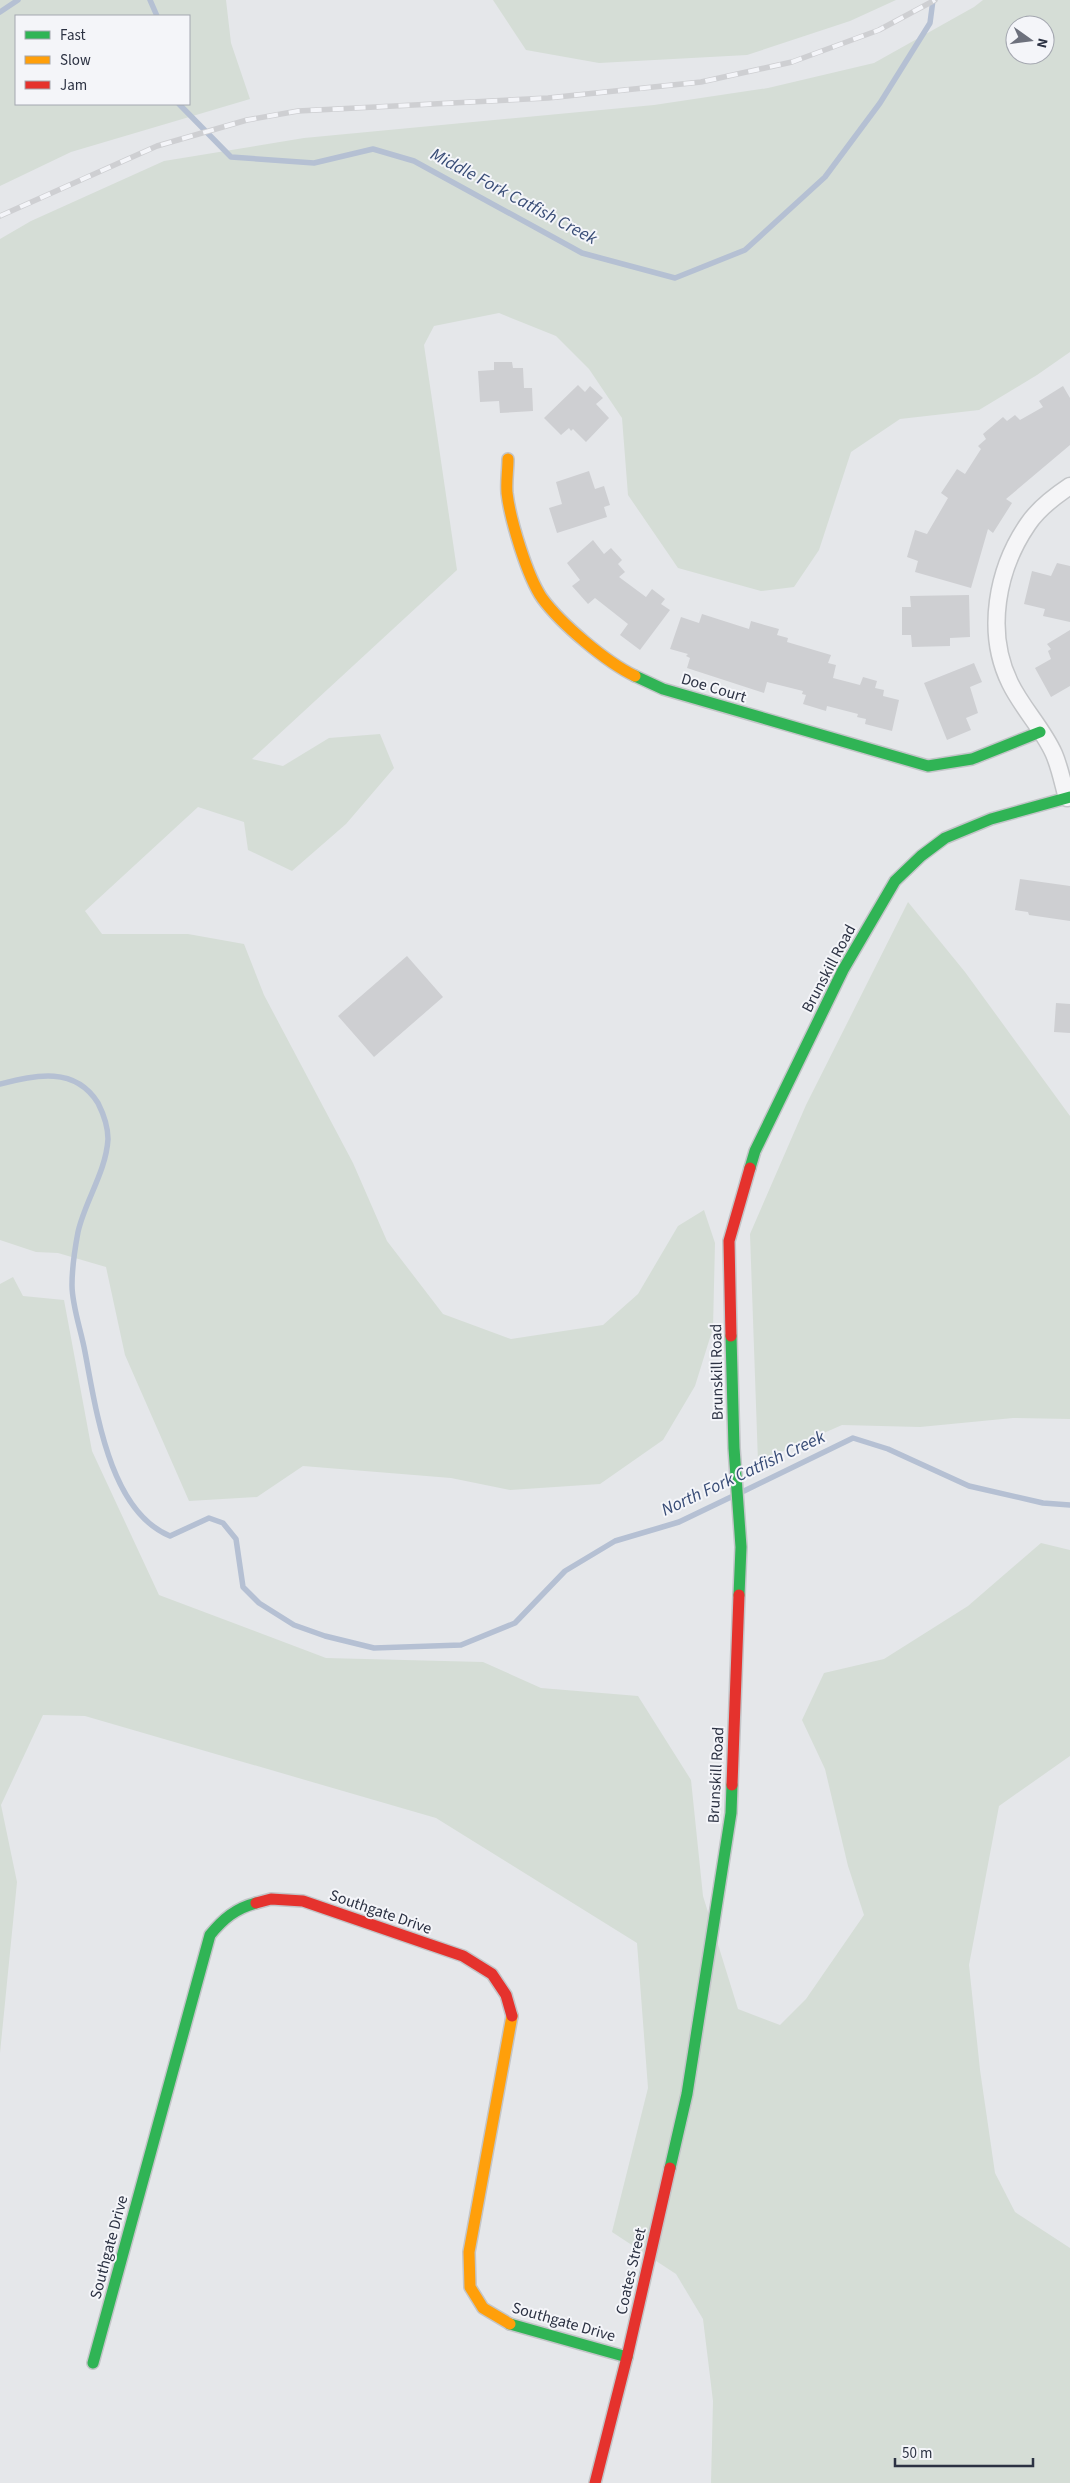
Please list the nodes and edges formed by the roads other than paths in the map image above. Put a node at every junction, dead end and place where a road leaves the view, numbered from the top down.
1 (508, 459) dead end
2 (1070, 486) edge
3 (1040, 732) junction
4 (1068, 797) edge
5 (687, 2094) joint
6 (627, 2357) junction
7 (93, 2363) dead end
8 (595, 2483) edge

1 - 3 street, Doe Court
2 - 3 street
3 - 4 street
4 - 5 street, Brunskill Road
5 - 6 street, Coates Street
6 - 7 street, Southgate Drive
6 - 8 street, Coates Street

